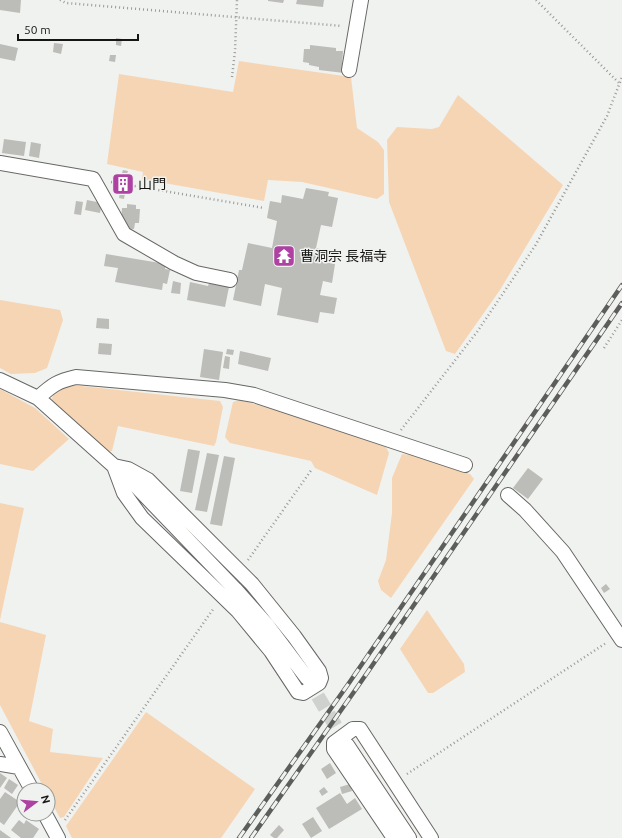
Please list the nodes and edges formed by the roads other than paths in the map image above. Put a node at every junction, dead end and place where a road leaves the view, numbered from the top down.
1 (361, 0) edge
2 (349, 70) dead end
3 (0, 163) edge
4 (230, 280) dead end
5 (0, 380) edge
6 (38, 398) junction
7 (465, 465) dead end
8 (114, 466) junction
9 (508, 495) dead end
10 (621, 636) edge
11 (307, 678) tunnel mouth
12 (0, 732) edge
13 (347, 745) tunnel mouth
14 (0, 764) edge
15 (19, 767) junction
16 (27, 782) edge
17 (49, 822) edge
18 (57, 836) edge
19 (394, 838) edge
20 (409, 838) edge
21 (431, 838) edge

1 - 2 street
3 - 4 street
5 - 6 street
6 - 7 street
6 - 8 street
8 - 8 street
8 - 11 street
9 - 10 street
12 - 15 street
13 - 20 street
14 - 15 street
15 - 16 street
17 - 18 street
19 - 21 street

